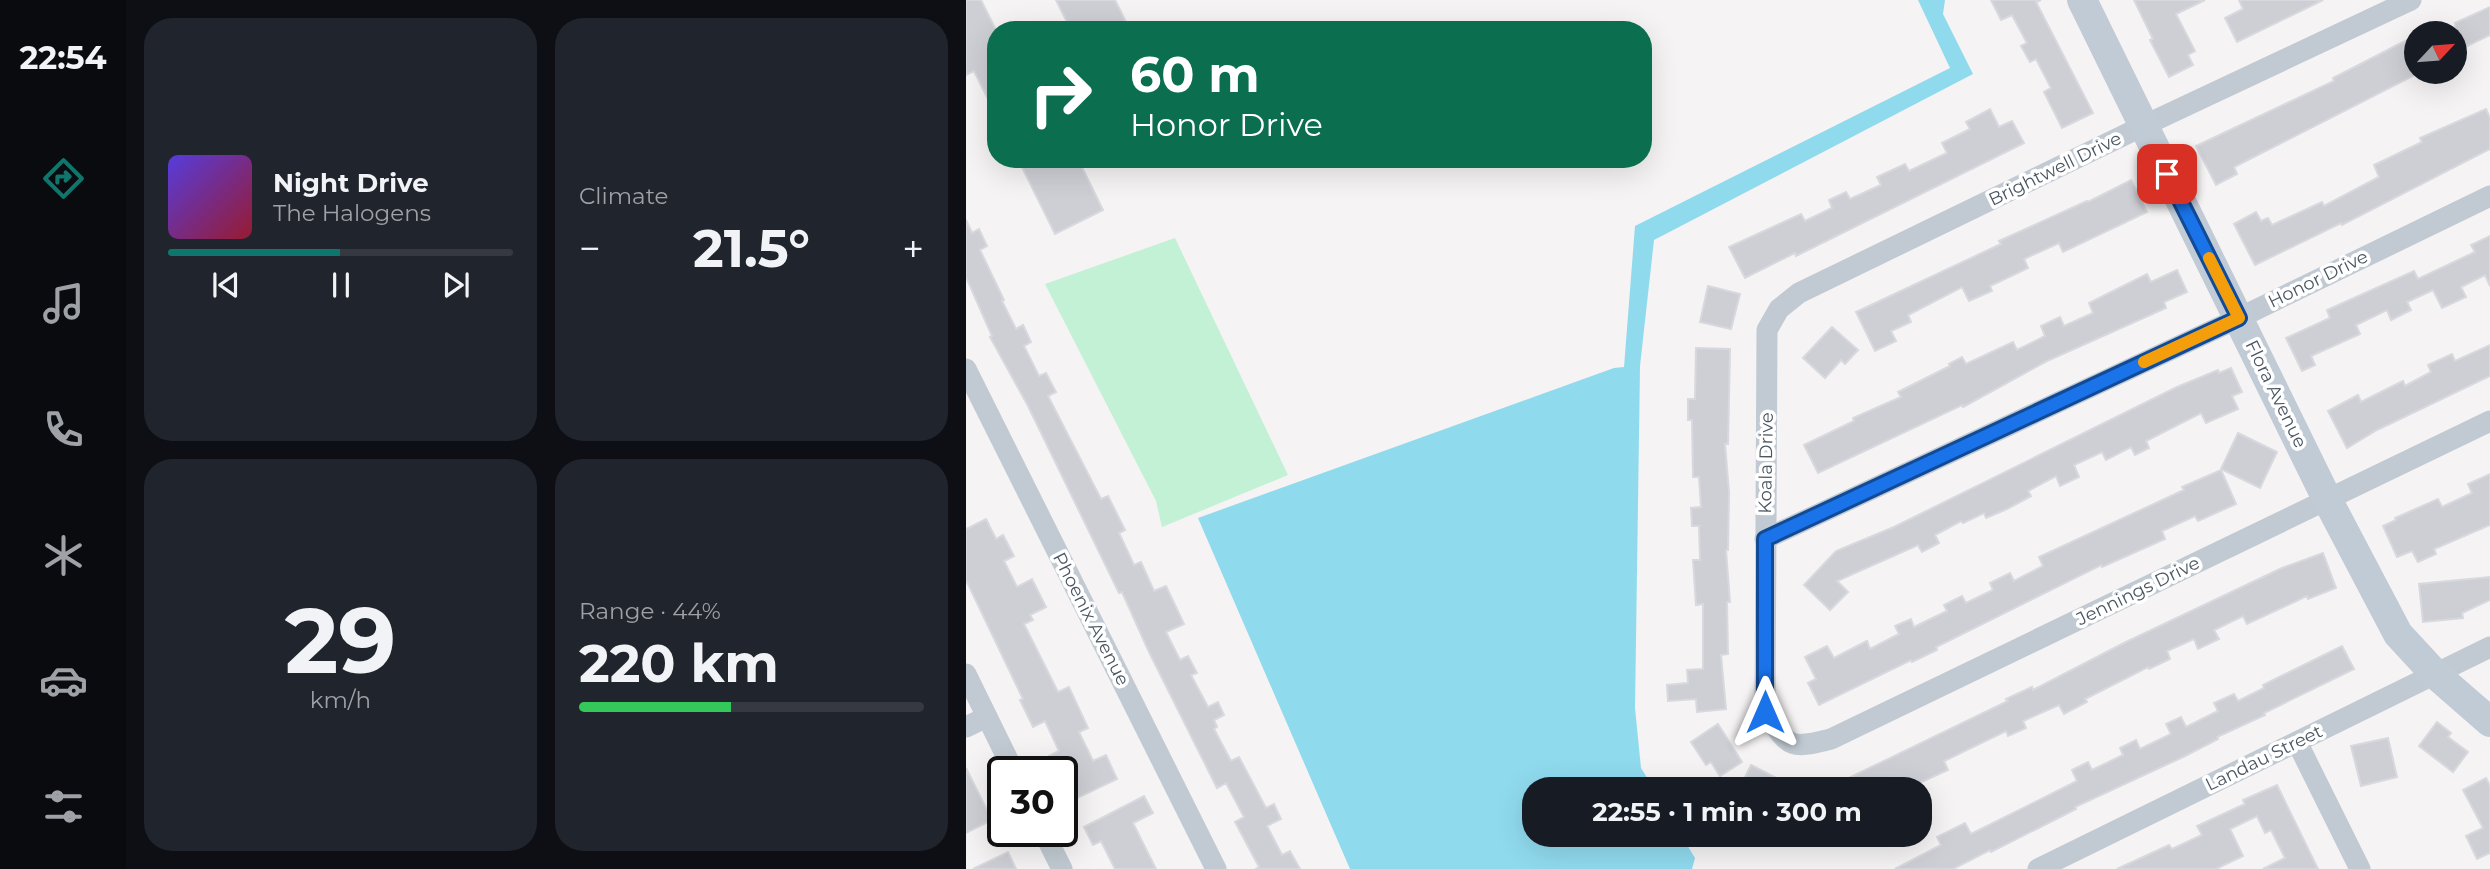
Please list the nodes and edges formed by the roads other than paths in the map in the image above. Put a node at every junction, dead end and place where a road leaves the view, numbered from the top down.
1 (2082, 0) edge
2 (2411, 0) edge
3 (2143, 126) junction
4 (2490, 196) edge
5 (1779, 309) joint
6 (2239, 318) junction
7 (966, 369) edge
8 (2490, 421) edge
9 (2327, 499) junction
10 (1765, 539) junction
11 (2490, 647) edge
12 (966, 674) edge
13 (2435, 674) junction
14 (987, 717) junction
15 (2490, 722) edge
16 (966, 727) edge
17 (1784, 739) joint
18 (2297, 741) junction
19 (1006, 756) edge
20 (1051, 847) edge
21 (1062, 869) edge
22 (1216, 869) edge
23 (2038, 869) edge
24 (2360, 869) edge

1 - 3 street, Flora Avenue
2 - 3 street, Brightwell Drive
3 - 5 street, Brightwell Drive
3 - 6 street, Flora Avenue
4 - 6 street, Honor Drive
5 - 10 street, Koala Drive
6 - 9 street, Flora Avenue
6 - 10 street, Honor Drive
7 - 22 street, Phoenix Avenue
8 - 9 street, Jennings Drive
9 - 13 street, Flora Avenue
9 - 17 street, Jennings Drive
10 - 17 street, Koala Drive
11 - 13 street, Landau Street
12 - 14 street
13 - 15 street, Flora Avenue
13 - 18 street, Landau Street
14 - 16 street
14 - 19 street
18 - 23 street, Landau Street
18 - 24 street
20 - 21 street

